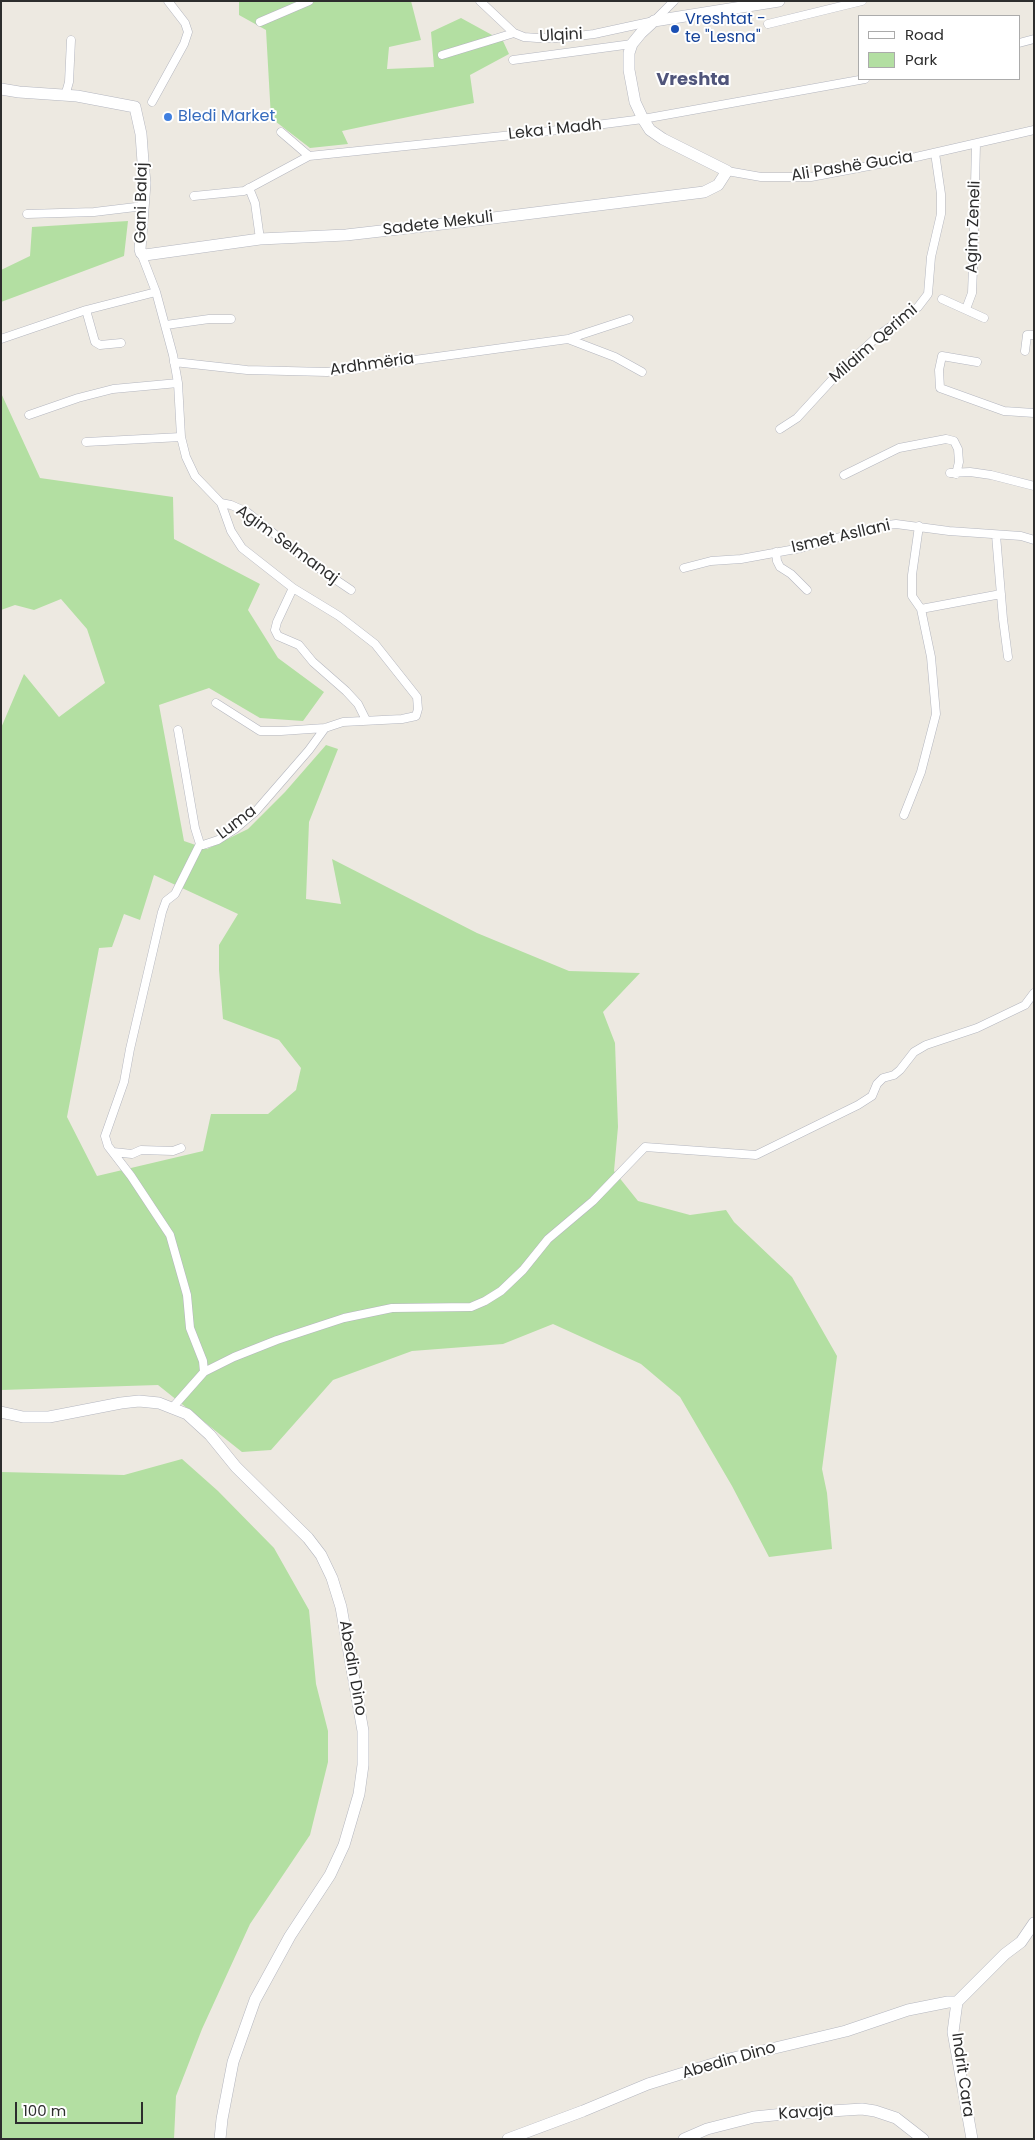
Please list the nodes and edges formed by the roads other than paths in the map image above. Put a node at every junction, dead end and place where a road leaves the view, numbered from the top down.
1 (168, 1) edge
2 (309, 1) edge
3 (480, 1) edge
4 (674, 1) edge
5 (779, 1) edge
6 (862, 1) edge
7 (654, 21) junction
8 (260, 22) dead end
9 (768, 24) dead end
10 (514, 33) junction
11 (1034, 39) edge
12 (71, 40) dead end
13 (1020, 42) edge
14 (632, 44) junction
15 (442, 55) dead end
16 (513, 60) dead end
17 (859, 80) edge
18 (1, 89) edge
19 (65, 96) junction
20 (152, 102) dead end
21 (643, 119) junction
22 (1034, 130) edge
23 (281, 132) dead end
24 (976, 144) junction
25 (935, 153) junction
26 (309, 156) junction
27 (727, 171) junction
28 (250, 188) junction
29 (194, 196) dead end
30 (144, 206) junction
31 (27, 214) dead end
32 (260, 239) junction
33 (141, 253) junction
34 (156, 292) junction
35 (942, 299) dead end
36 (966, 309) junction
37 (86, 310) junction
38 (984, 318) dead end
39 (231, 319) dead end
40 (629, 319) dead end
41 (166, 325) junction
42 (1034, 335) edge
43 (1, 339) edge
44 (568, 339) junction
45 (121, 343) dead end
46 (1025, 351) dead end
47 (174, 362) junction
48 (977, 362) dead end
49 (642, 372) dead end
50 (178, 383) junction
51 (1034, 413) edge
52 (29, 415) dead end
53 (780, 429) dead end
54 (181, 437) junction
55 (86, 442) dead end
56 (844, 476) dead end
57 (1034, 486) edge
58 (222, 503) junction
59 (919, 526) junction
60 (996, 535) junction
61 (1034, 540) edge
62 (776, 552) junction
63 (684, 568) dead end
64 (293, 588) junction
65 (351, 590) dead end
66 (807, 590) dead end
67 (1001, 594) junction
68 (921, 610) junction
69 (1008, 657) dead end
70 (216, 703) dead end
71 (366, 720) junction
72 (325, 728) junction
73 (178, 730) dead end
74 (904, 816) dead end
75 (200, 844) junction
76 (1034, 993) edge
77 (181, 1148) dead end
78 (113, 1152) junction
79 (204, 1372) junction
80 (173, 1407) junction
81 (1, 1412) edge
82 (1034, 1923) edge
83 (957, 2002) junction
84 (220, 2139) edge
85 (508, 2139) edge
86 (684, 2139) edge
87 (923, 2139) edge
88 (972, 2139) edge

1 - 20 street
2 - 8 street
3 - 10 street
4 - 7 street
5 - 7 street
6 - 9 street
7 - 10 street, Ulqini
7 - 14 street
10 - 15 street
11 - 13 street
12 - 19 street
14 - 16 street, Ulqini
14 - 21 street, Ali Pashë Gucia
17 - 21 street, Leka i Madh
18 - 19 street
19 - 30 street, Gani Balaj
21 - 26 street, Leka i Madh
21 - 27 street, Ali Pashë Gucia
22 - 24 street, Ali Pashë Gucia
23 - 26 street
24 - 25 street, Ali Pashë Gucia
24 - 36 street, Agim Zeneli
25 - 27 street, Ali Pashë Gucia
25 - 53 street, Milaim Qerimi
26 - 28 street, Leka i Madh
27 - 32 street, Sadete Mekuli
28 - 29 street, Leka i Madh
28 - 32 street
30 - 31 street
30 - 33 street, Gani Balaj
32 - 33 street, Sadete Mekuli
33 - 34 street, Gani Balaj
34 - 37 street
34 - 41 street, Gani Balaj
35 - 36 street
36 - 38 street
37 - 43 street
37 - 45 street
39 - 41 street
40 - 44 street, Ardhmëria
41 - 47 street, Gani Balaj
42 - 46 street
44 - 47 street, Ardhmëria
44 - 49 street, Ardhmëria
47 - 50 street, Gani Balaj
48 - 51 street
50 - 52 street
50 - 54 street, Gani Balaj
54 - 55 street
54 - 58 street, Gani Balaj
56 - 57 street
58 - 64 street
58 - 65 street, Agim Selmanaj
59 - 60 street, Ismet Asllani
59 - 62 street, Ismet Asllani
59 - 68 street
60 - 61 street, Ismet Asllani
60 - 67 street
62 - 63 street, Ismet Asllani
62 - 66 street, Ismet Asllani
64 - 71 street
64 - 71 street
67 - 68 street
67 - 69 street
68 - 74 street
70 - 72 street
71 - 72 street
72 - 75 street, Luma
73 - 75 street, Luma
75 - 78 street
76 - 79 street
77 - 78 street
78 - 79 street
79 - 80 street
80 - 81 street, Abedin Dino
80 - 84 street, Abedin Dino
82 - 83 street
83 - 85 street, Abedin Dino
83 - 88 street, Indrit Cara
86 - 87 street, Kavaja

